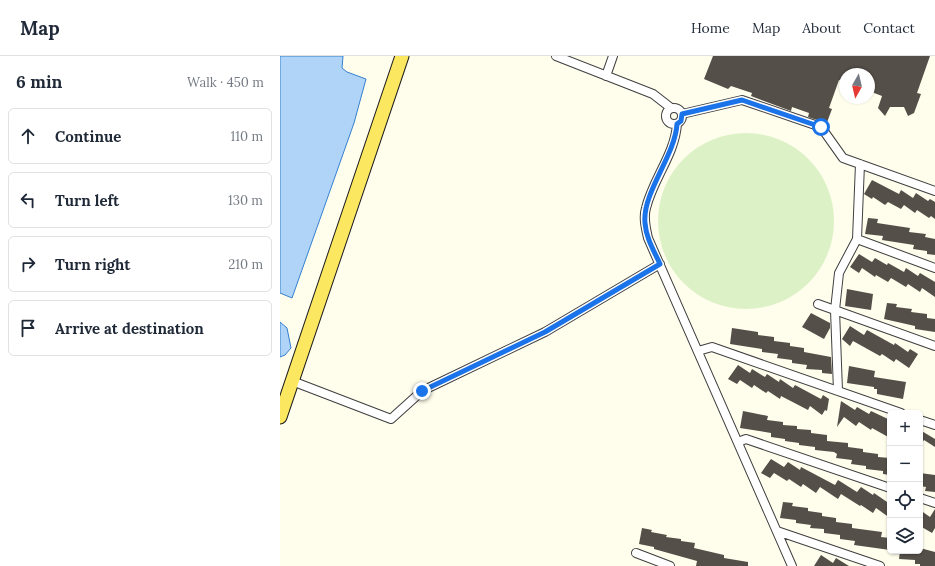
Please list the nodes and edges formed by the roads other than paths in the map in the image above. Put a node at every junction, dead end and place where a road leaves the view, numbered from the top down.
1 (402, 56) edge
2 (556, 56) edge
3 (613, 56) edge
4 (606, 76) junction
5 (671, 108) junction
6 (682, 114) junction
7 (677, 124) junction
8 (860, 164) junction
9 (935, 191) edge
10 (857, 239) junction
11 (660, 264) junction
12 (935, 268) edge
13 (818, 304) dead end
14 (835, 310) junction
15 (935, 346) edge
16 (698, 351) junction
17 (292, 381) junction
18 (838, 391) junction
19 (892, 410) edge
20 (280, 417) edge
21 (923, 421) edge
22 (935, 425) edge
23 (738, 442) junction
24 (887, 487) edge
25 (923, 499) edge
26 (935, 503) edge
27 (777, 531) junction
28 (636, 553) dead end
29 (670, 566) edge
30 (792, 566) edge
31 (880, 566) edge

1 - 17 main road
2 - 4 street
3 - 4 street
4 - 5 street
5 - 6 street
5 - 7 street
6 - 7 street
6 - 8 street
7 - 11 street
8 - 9 street
8 - 10 street
10 - 12 street
10 - 14 street
11 - 16 street
11 - 17 street
13 - 14 street
14 - 15 street
14 - 18 street
16 - 18 street
16 - 23 street
17 - 20 main road
18 - 19 street
21 - 22 street
23 - 24 street
23 - 27 street
25 - 26 street
27 - 30 street
27 - 31 street
28 - 29 street

